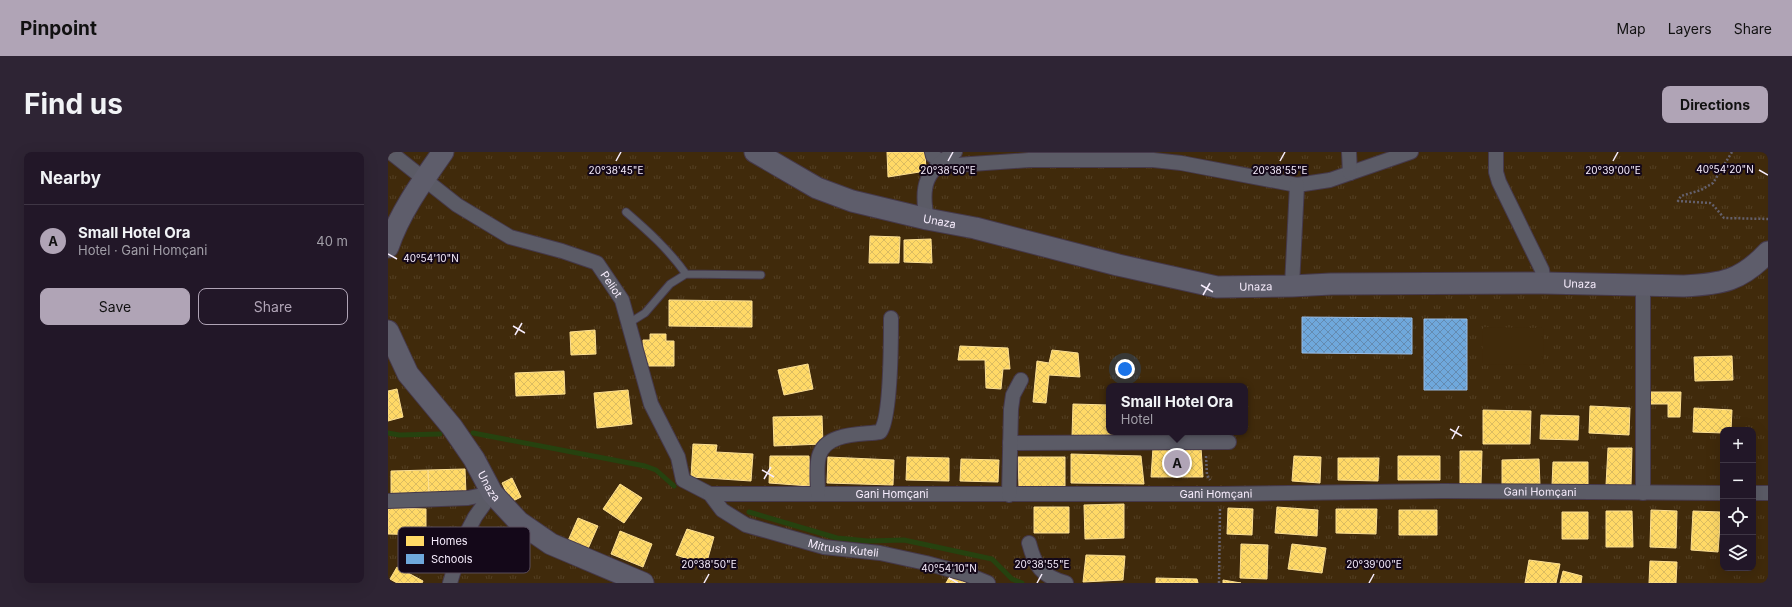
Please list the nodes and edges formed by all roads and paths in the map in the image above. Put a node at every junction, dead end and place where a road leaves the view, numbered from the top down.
1 (390, 152) edge
2 (444, 152) edge
3 (755, 152) edge
4 (955, 152) edge
5 (1349, 152) edge
6 (1411, 152) edge
7 (1496, 152) edge
8 (1732, 152) edge
9 (1153, 156) edge
10 (937, 157) edge
11 (1350, 173) junction
12 (425, 179) junction
13 (1297, 185) junction
14 (626, 212) dead end
15 (927, 219) junction
16 (1768, 219) edge
17 (388, 246) edge
18 (1768, 252) edge
19 (686, 274) junction
20 (761, 275) dead end
21 (1544, 283) junction
22 (1643, 285) junction
23 (1292, 286) junction
24 (891, 318) dead end
25 (629, 323) junction
26 (388, 331) edge
27 (1020, 380) dead end
28 (1229, 442) dead end
29 (1010, 443) junction
30 (1643, 492) junction
31 (492, 493) junction
32 (1720, 493) edge
33 (1756, 493) edge
34 (710, 494) junction
35 (818, 494) junction
36 (1768, 494) edge
37 (1009, 495) junction
38 (388, 501) edge
39 (470, 527) edge
40 (526, 527) edge
41 (530, 530) edge
42 (1029, 543) dead end
43 (453, 573) edge
44 (1039, 577) edge
45 (450, 583) edge
46 (643, 583) edge
47 (988, 583) edge
48 (1066, 583) edge

1 - 12 street, Peliot
2 - 12 main road
3 - 15 main road, Unaza
4 - 10 street
5 - 11 street
6 - 11 street
7 - 21 street
8 - 16 path
9 - 10 street
9 - 13 street
10 - 15 street
11 - 13 street
12 - 17 main road
12 - 25 street, Peliot
13 - 23 street
14 - 19 lane
15 - 23 main road, Unaza
18 - 22 main road, Unaza
19 - 20 lane
19 - 25 lane
21 - 22 main road, Unaza
21 - 23 main road, Unaza
22 - 30 street
24 - 35 street
25 - 34 street, Peliot
26 - 31 main road, Unaza
27 - 29 street
28 - 29 street
29 - 37 street
30 - 32 street, Gani Homçani
30 - 37 street, Gani Homçani
31 - 38 street
31 - 39 street
31 - 40 main road, Unaza
33 - 36 street
34 - 35 street, Gani Homçani
34 - 47 street, Mitrush Kuteli
35 - 37 street, Gani Homçani
41 - 46 main road, Unaza
42 - 44 street
43 - 45 street
44 - 48 street

